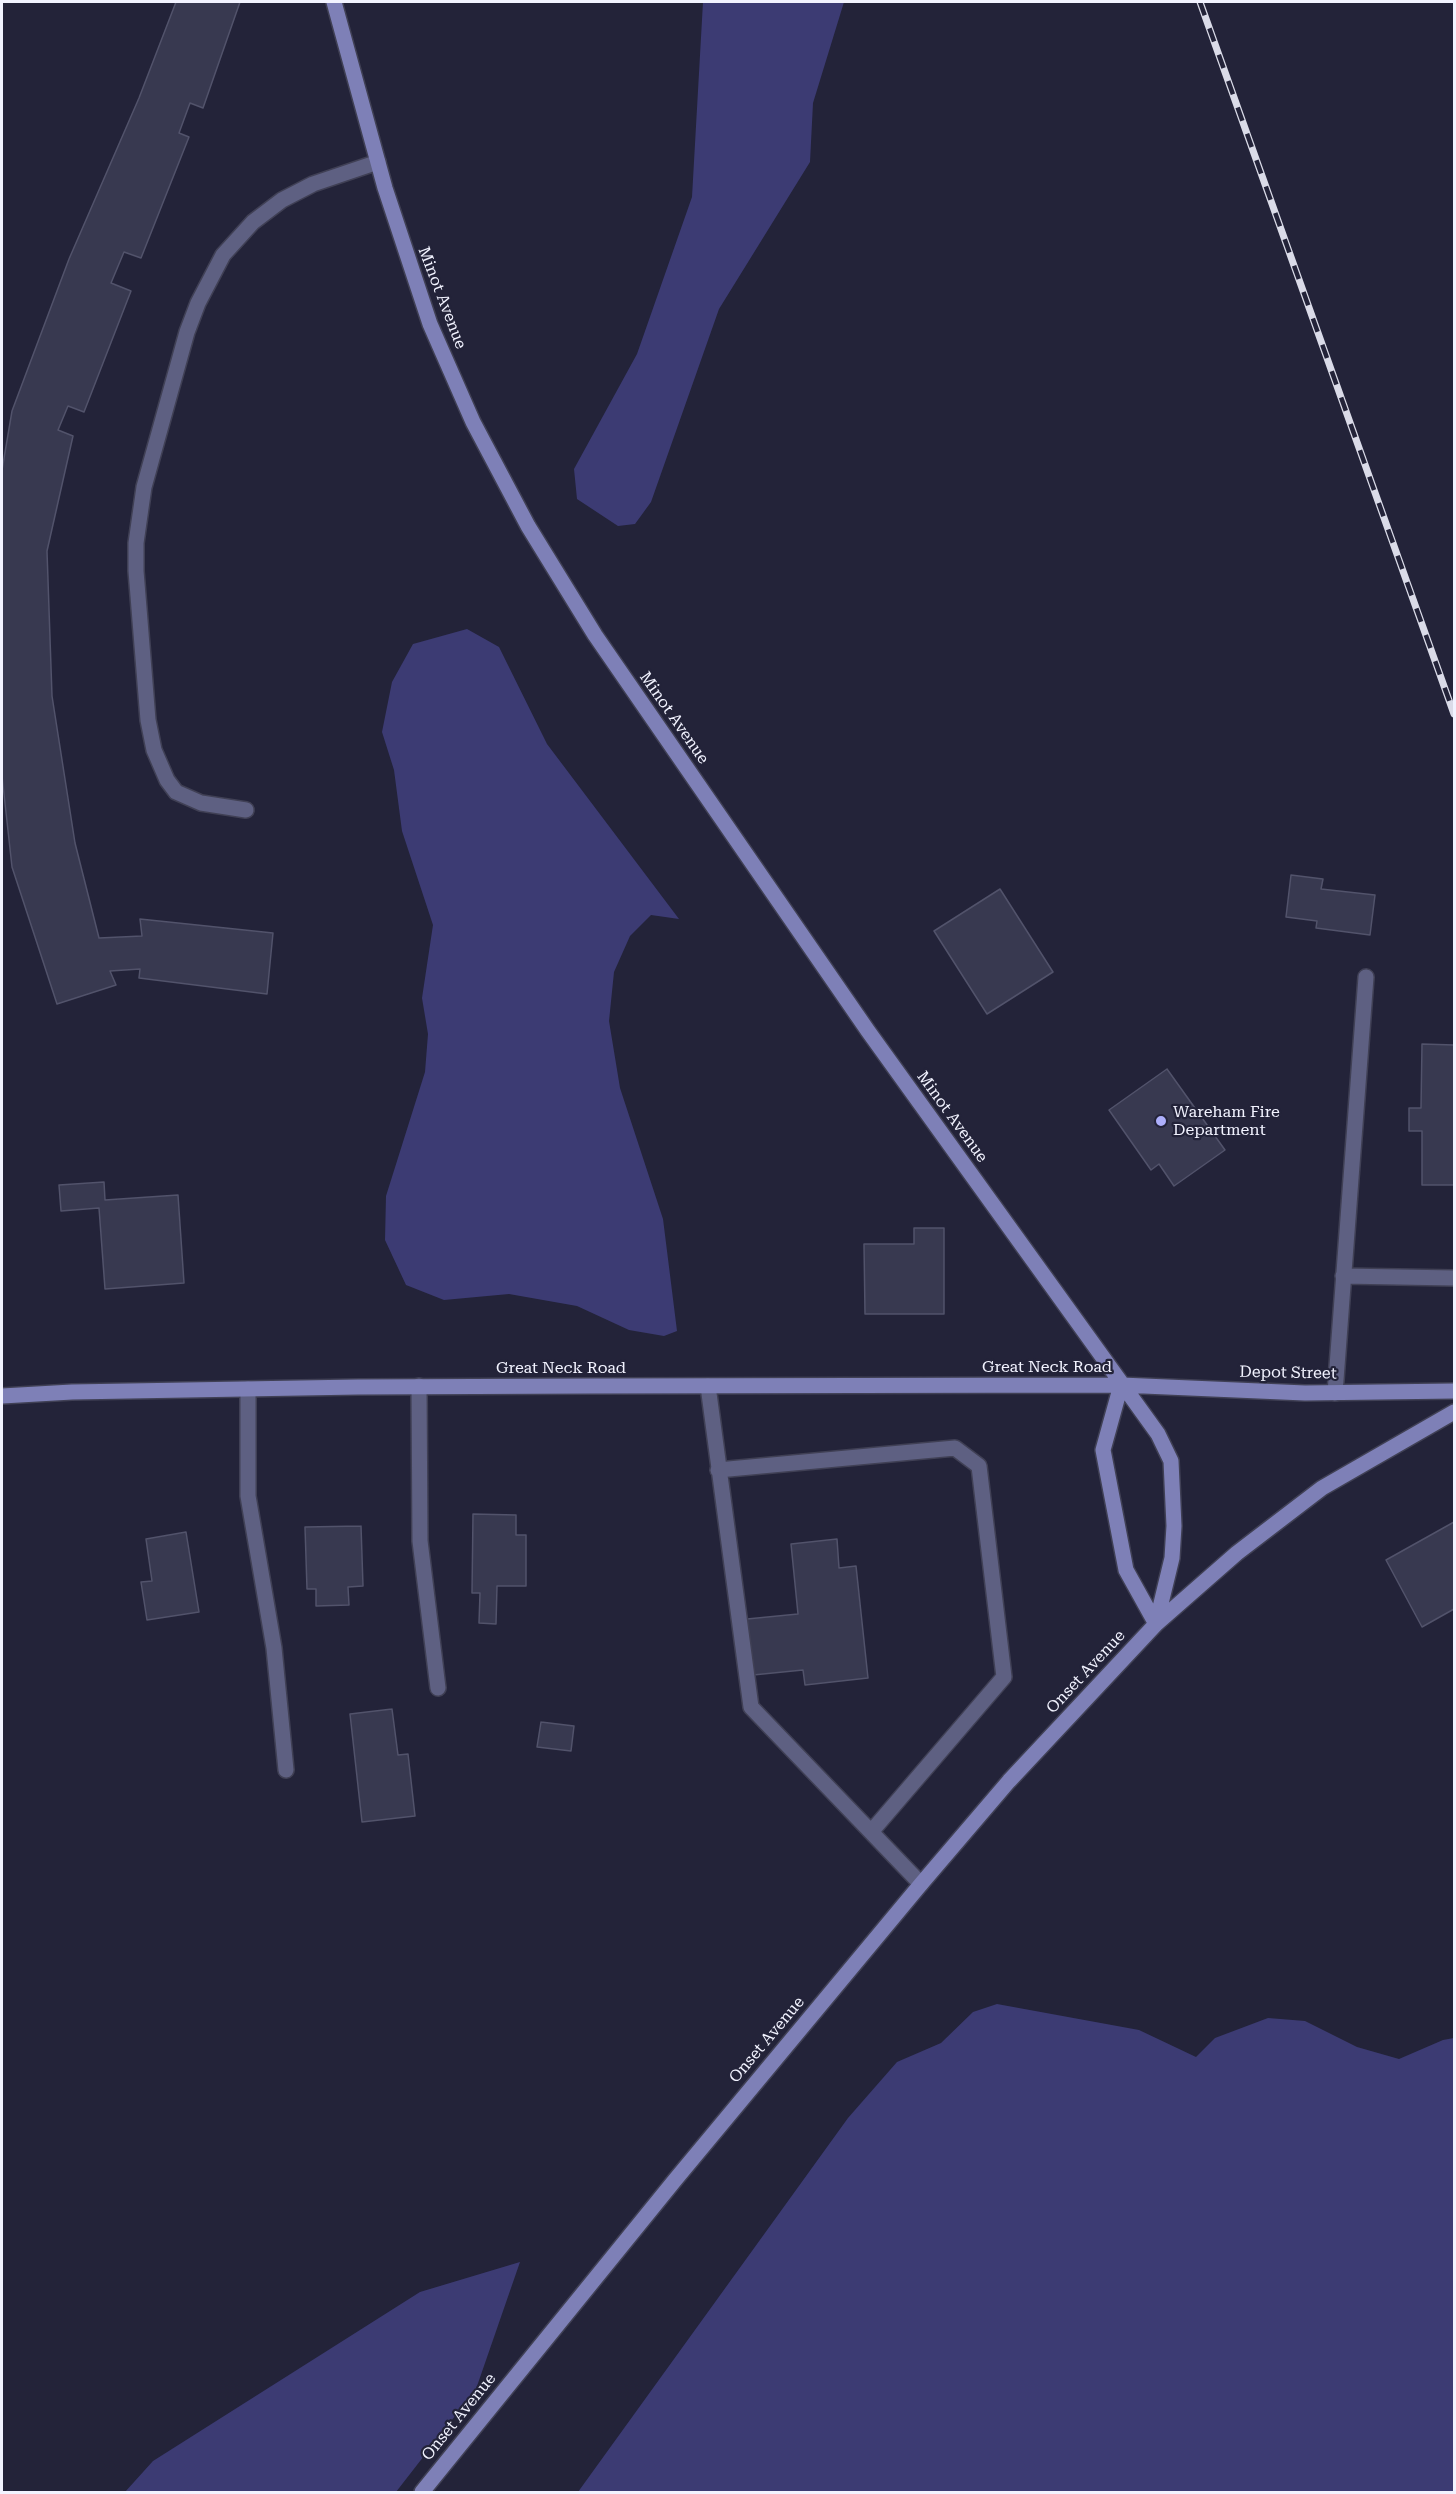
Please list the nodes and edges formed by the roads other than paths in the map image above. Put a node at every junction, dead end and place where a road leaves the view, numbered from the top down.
1 (334, 2) edge
2 (378, 162) junction
3 (246, 810) dead end
4 (1366, 977) dead end
5 (1343, 1276) junction
6 (1455, 1278) edge
7 (1122, 1385) junction
8 (419, 1386) junction
9 (708, 1386) junction
10 (248, 1389) junction
11 (1455, 1391) edge
12 (1335, 1393) junction
13 (2, 1396) edge
14 (1455, 1412) edge
15 (718, 1470) junction
16 (1156, 1624) junction
17 (438, 1688) dead end
18 (286, 1770) dead end
19 (871, 1832) junction
20 (921, 1884) junction
21 (422, 2493) edge

1 - 2 main road, Minot Avenue
2 - 3 street
2 - 7 main road, Minot Avenue
4 - 5 street
5 - 6 street
5 - 12 street
7 - 9 main road, Great Neck Road
7 - 12 main road, Depot Street
7 - 16 main road
7 - 16 main road, Onset Avenue
8 - 9 main road, Great Neck Road
8 - 10 main road, Great Neck Road
8 - 17 street
9 - 15 street
10 - 13 main road, Great Neck Road
10 - 18 street
11 - 12 main road, Depot Street
14 - 16 main road, Onset Avenue
15 - 19 street
15 - 19 street
16 - 20 main road, Onset Avenue
19 - 20 street
20 - 21 main road, Onset Avenue

